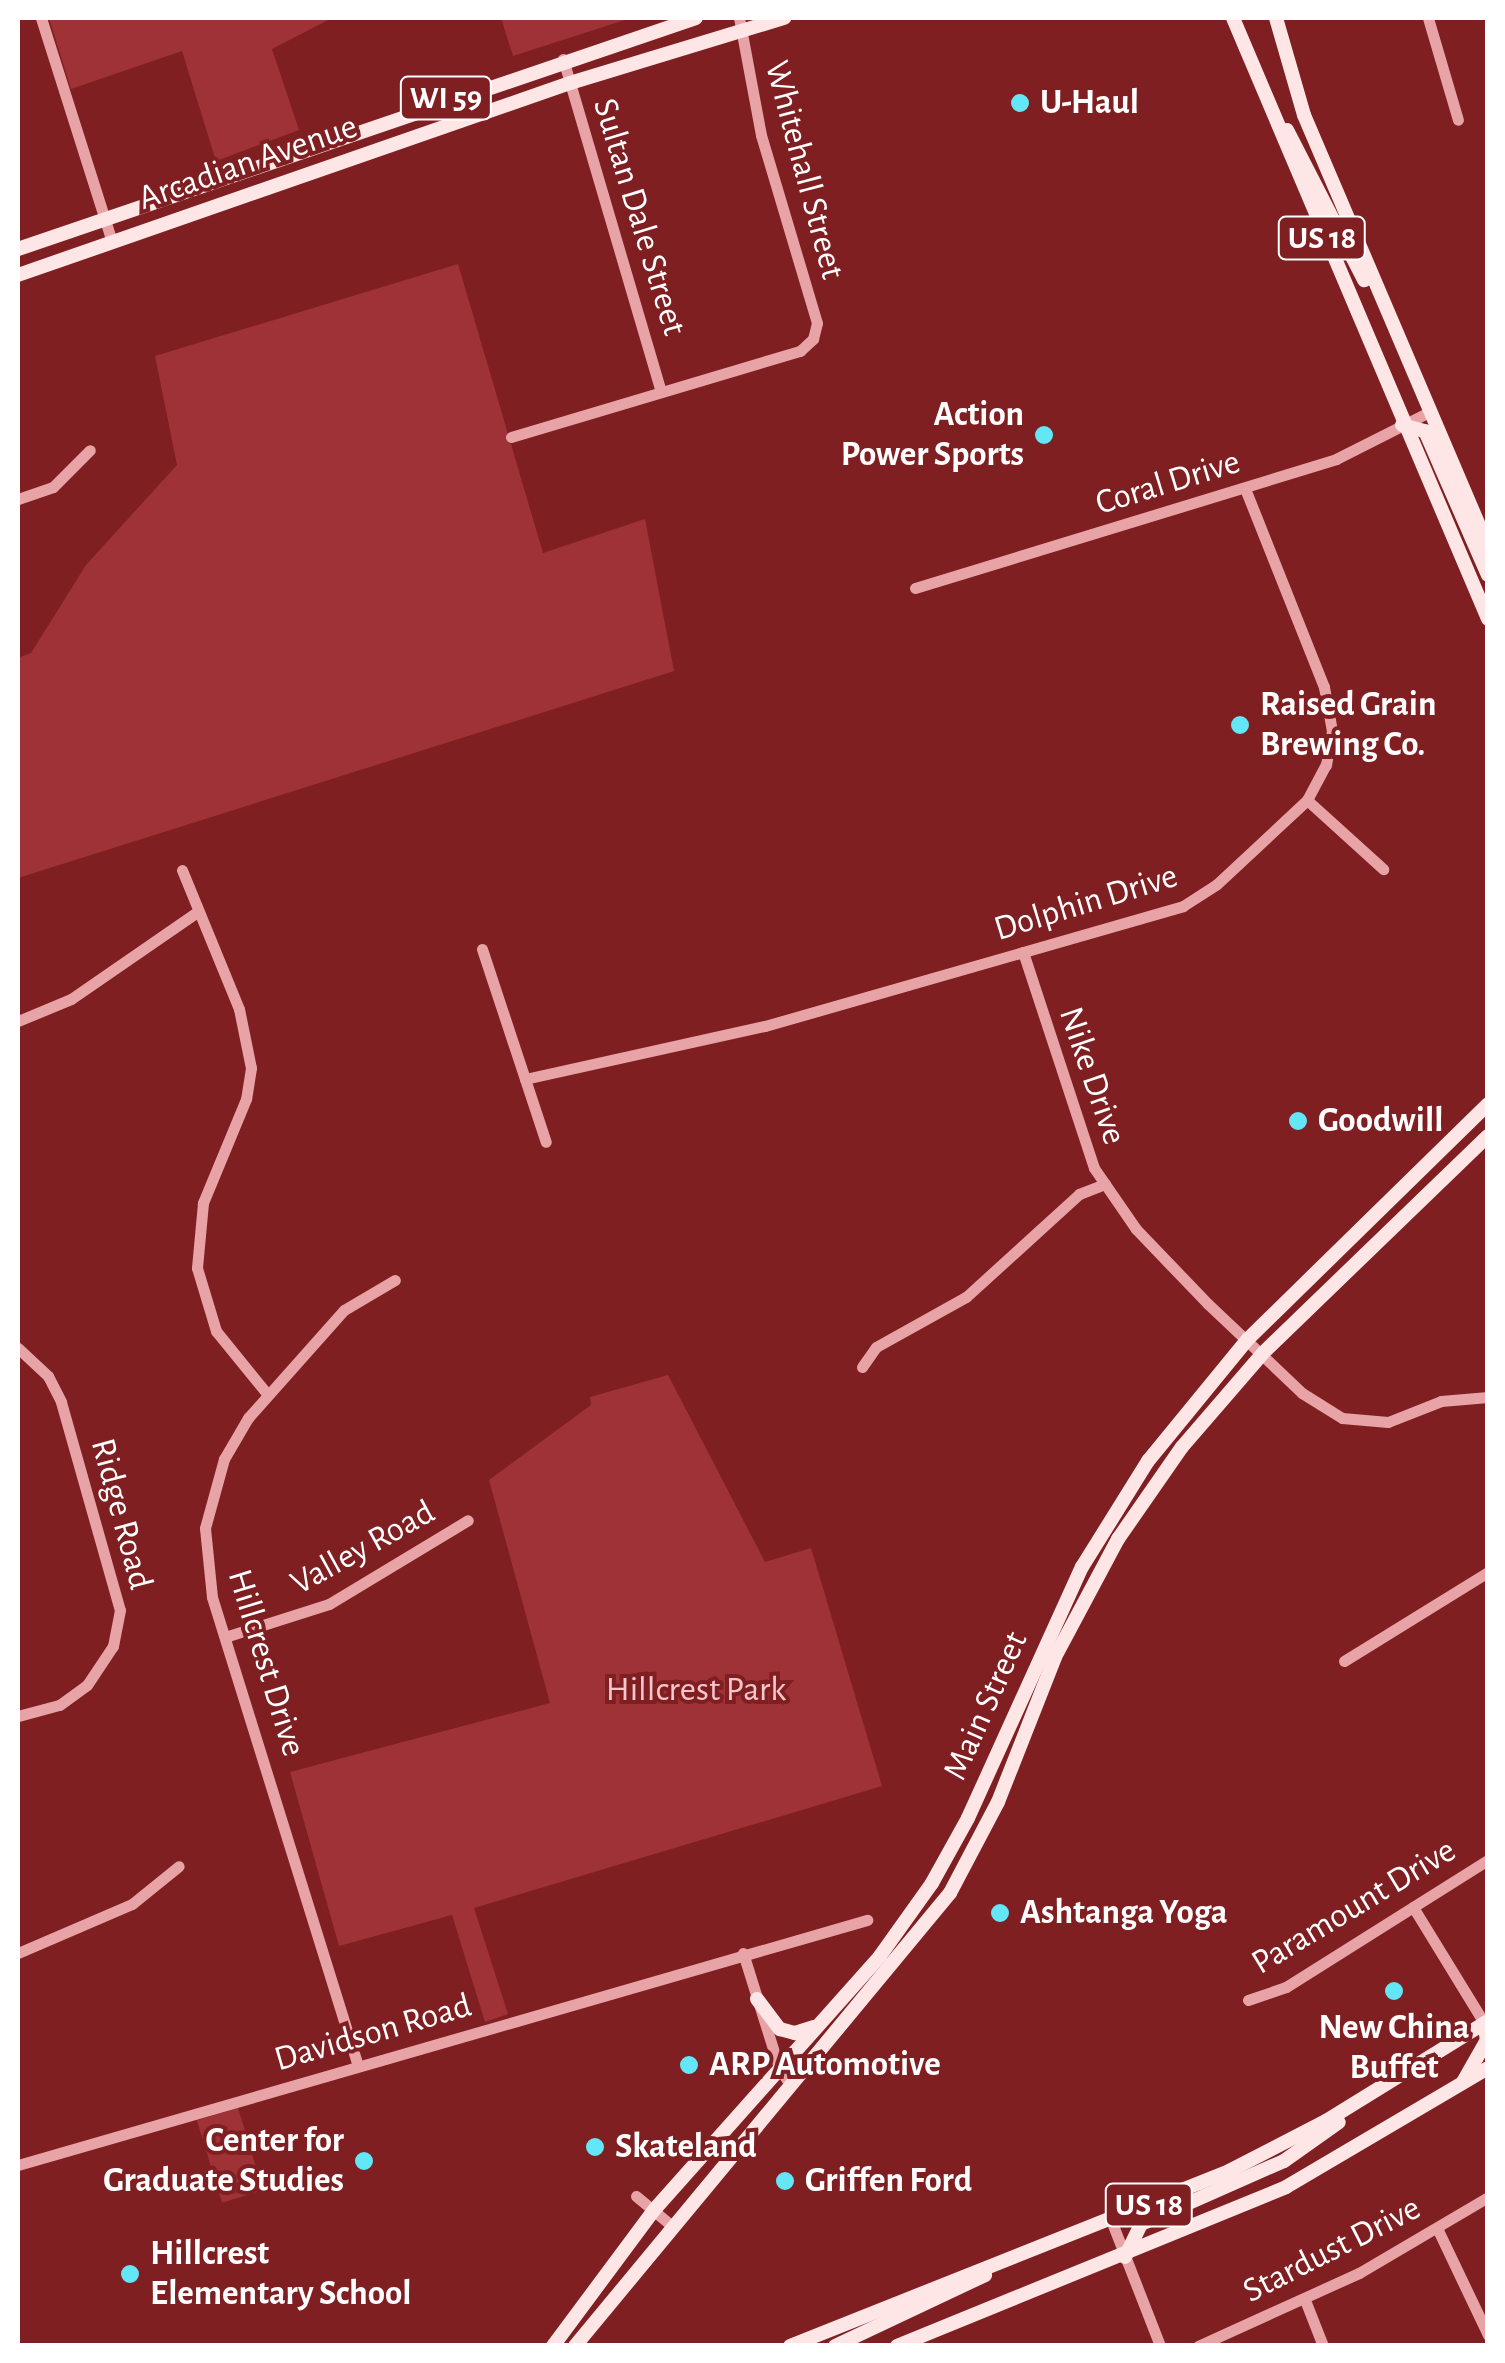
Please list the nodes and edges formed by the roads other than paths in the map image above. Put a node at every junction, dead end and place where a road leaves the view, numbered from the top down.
1 (41, 18) edge
2 (696, 18) edge
3 (784, 18) edge
4 (1232, 18) edge
5 (1276, 18) edge
6 (1428, 18) edge
7 (740, 24) edge
8 (1246, 49) junction
9 (563, 59) junction
10 (570, 84) junction
11 (1458, 120) dead end
12 (104, 219) junction
13 (112, 242) junction
14 (18, 249) edge
15 (18, 275) edge
16 (1385, 308) junction
17 (661, 391) junction
18 (1430, 412) junction
19 (1402, 425) junction
20 (512, 437) dead end
21 (90, 450) dead end
22 (1245, 488) junction
23 (18, 500) edge
24 (1488, 547) edge
25 (1488, 575) edge
26 (915, 588) dead end
27 (1488, 619) edge
28 (1307, 800) junction
29 (1383, 869) dead end
30 (182, 870) dead end
31 (197, 912) junction
32 (482, 949) dead end
33 (1024, 952) junction
34 (18, 1021) edge
35 (525, 1080) junction
36 (1488, 1104) edge
37 (1488, 1122) edge
38 (1488, 1136) edge
39 (546, 1142) dead end
40 (1441, 1179) junction
41 (1106, 1184) junction
42 (395, 1280) dead end
43 (1248, 1339) junction
44 (18, 1348) edge
45 (1264, 1352) junction
46 (862, 1367) dead end
47 (268, 1394) junction
48 (1488, 1397) edge
49 (1170, 1433) junction
50 (1146, 1499) junction
51 (468, 1520) dead end
52 (1488, 1572) edge
53 (225, 1637) junction
54 (1344, 1660) dead end
55 (18, 1716) edge
56 (990, 1772) junction
57 (1007, 1780) junction
58 (974, 1805) junction
59 (992, 1813) junction
60 (1488, 1860) edge
61 (179, 1866) dead end
62 (932, 1884) junction
63 (950, 1893) junction
64 (1412, 1908) junction
65 (867, 1920) dead end
66 (18, 1953) edge
67 (743, 1953) junction
68 (757, 1999) junction
69 (1248, 2000) dead end
70 (1486, 2022) edge
71 (818, 2024) junction
72 (358, 2066) junction
73 (778, 2068) junction
74 (1488, 2068) edge
75 (789, 2082) junction
76 (1463, 2083) junction
77 (1378, 2090) junction
78 (18, 2165) edge
79 (636, 2196) dead end
80 (1488, 2197) edge
81 (654, 2210) junction
82 (1111, 2220) junction
83 (672, 2226) junction
84 (1437, 2228) junction
85 (1125, 2257) junction
86 (1002, 2262) junction
87 (600, 2278) junction
88 (1305, 2300) junction
89 (1488, 2334) edge
90 (579, 2340) edge
91 (553, 2346) edge
92 (790, 2346) edge
93 (834, 2346) edge
94 (897, 2346) edge
95 (1160, 2346) edge
96 (1198, 2346) edge
97 (1324, 2346) edge

1 - 12 street
2 - 9 main road, WI 59
3 - 7 main road, Arcadian Avenue / WI 59
4 - 8 main road, US 18
5 - 16 main road, US 18
6 - 11 street
7 - 10 main road, Arcadian Avenue / WI 59
7 - 17 street, Whitehall Street
8 - 16 main road
8 - 19 main road, US 18
9 - 10 street, Sultan Dale Street
9 - 12 main road, Arcadian Avenue / WI 59
10 - 13 main road, Arcadian Avenue / WI 59
10 - 17 street, Sultan Dale Street
12 - 13 street
12 - 14 main road, Arcadian Avenue / WI 59
13 - 15 main road, Arcadian Avenue / WI 59
16 - 18 main road, US 18
17 - 20 street
18 - 19 street, Coral Drive
18 - 24 main road, US 18
19 - 22 street, Coral Drive
19 - 25 main road
19 - 27 main road, US 18
21 - 23 street
22 - 26 street, Coral Drive
22 - 28 street, Dolphin Drive
28 - 29 street
28 - 33 street, Dolphin Drive
30 - 31 street
31 - 34 street
31 - 47 street
32 - 35 street
33 - 35 street, Dolphin Drive
33 - 41 street, Nike Drive
35 - 39 street
36 - 43 main road, Main Street
37 - 40 main road
38 - 40 main road, Main Street
40 - 45 main road, Main Street
41 - 43 street, Nike Drive
41 - 46 street
42 - 47 street, Hillcrest Drive
43 - 45 street
43 - 49 main road, Main Street
44 - 55 street, Ridge Road
45 - 48 street
45 - 50 main road, Main Street
47 - 53 street, Hillcrest Drive
49 - 50 main road
49 - 56 main road, Main Street
50 - 57 main road, Main Street
51 - 53 street, Valley Road
52 - 54 street
53 - 72 street, Hillcrest Drive
56 - 57 main road
56 - 58 main road, Main Street
57 - 59 main road, Main Street
58 - 59 main road
58 - 62 main road, Main Street
59 - 63 main road, Main Street
60 - 64 street, Paramount Drive
61 - 66 street
62 - 63 main road
62 - 71 main road, Main Street
63 - 75 main road, Main Street
64 - 69 street, Paramount Drive
64 - 70 street
65 - 67 street, Davidson Road
67 - 68 street
67 - 72 street, Davidson Road
68 - 71 main road
68 - 73 street
70 - 76 main road
70 - 77 main road, US 18
71 - 73 main road, Main Street
72 - 78 street, Davidson Road
73 - 75 street
73 - 81 main road, Main Street
74 - 76 main road, US 18
75 - 83 main road, Main Street
76 - 85 main road, US 18
77 - 82 main road, US 18
77 - 85 main road
79 - 81 street
80 - 84 street, Stardust Drive
81 - 83 street
81 - 87 main road, Main Street
82 - 85 street
82 - 86 main road, US 18
83 - 90 main road, Main Street
84 - 88 street, Stardust Drive
84 - 89 street
85 - 94 main road, US 18
85 - 95 street
86 - 92 main road, US 18
86 - 93 main road
87 - 90 main road
87 - 91 main road, Main Street
88 - 96 street, Stardust Drive
88 - 97 street

